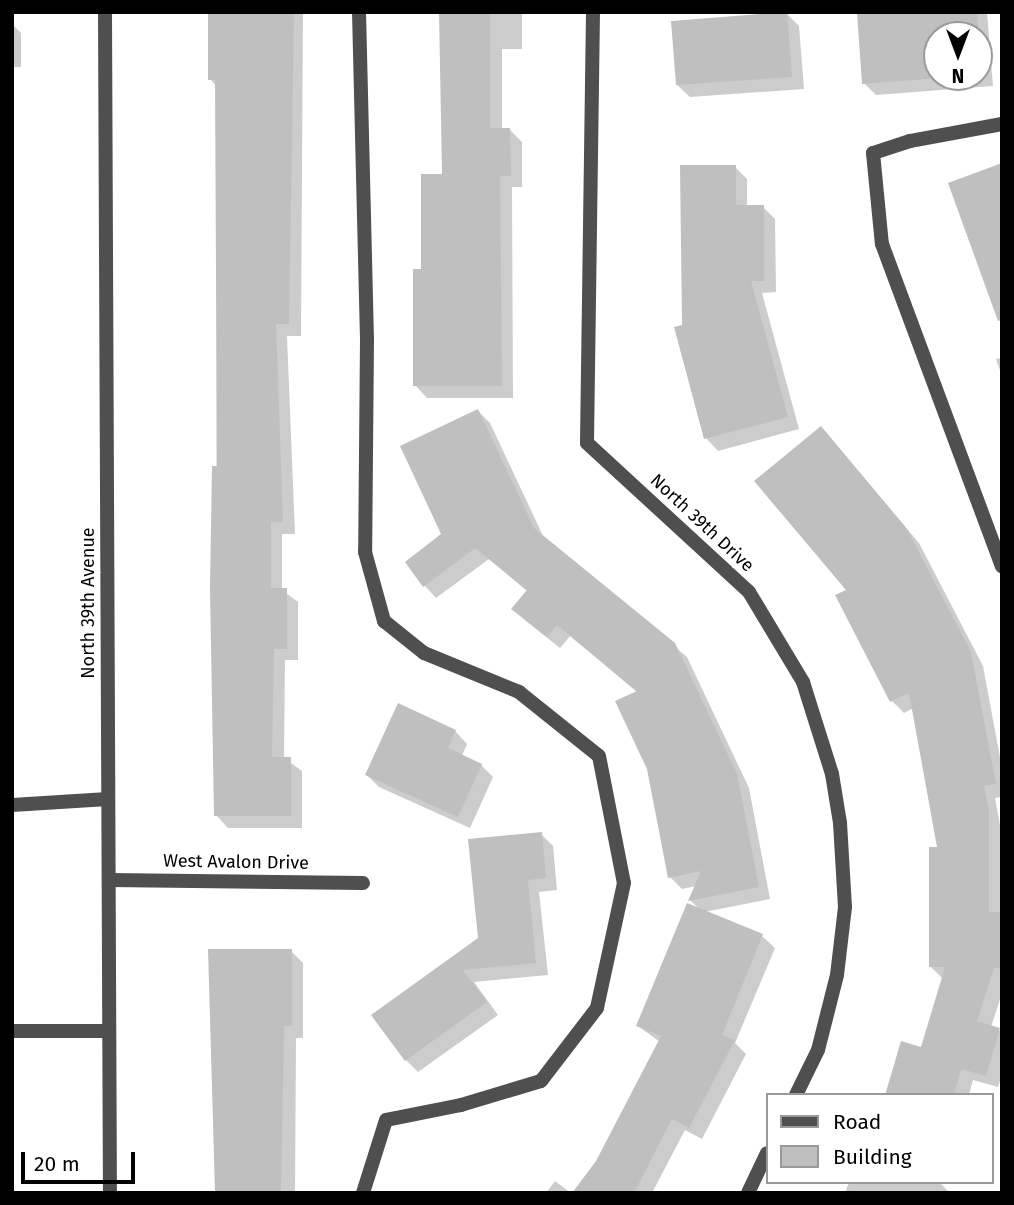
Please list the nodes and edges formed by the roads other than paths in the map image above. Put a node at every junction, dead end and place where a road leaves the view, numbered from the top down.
1 (106, 12) edge
2 (359, 12) edge
3 (593, 12) edge
4 (1002, 124) edge
5 (1002, 566) edge
6 (108, 799) junction
7 (12, 805) edge
8 (109, 880) junction
9 (363, 883) dead end
10 (12, 1031) edge
11 (109, 1031) junction
12 (797, 1093) edge
13 (766, 1155) edge
14 (110, 1193) edge
15 (363, 1193) edge
16 (748, 1193) edge

1 - 6 street, North 39th Avenue
2 - 15 street
3 - 12 street, North 39th Drive
4 - 5 street
6 - 7 street
6 - 8 street, North 39th Avenue
8 - 9 street, West Avalon Drive
8 - 11 street, North 39th Avenue
10 - 11 street
11 - 14 street, North 39th Avenue
13 - 16 street

